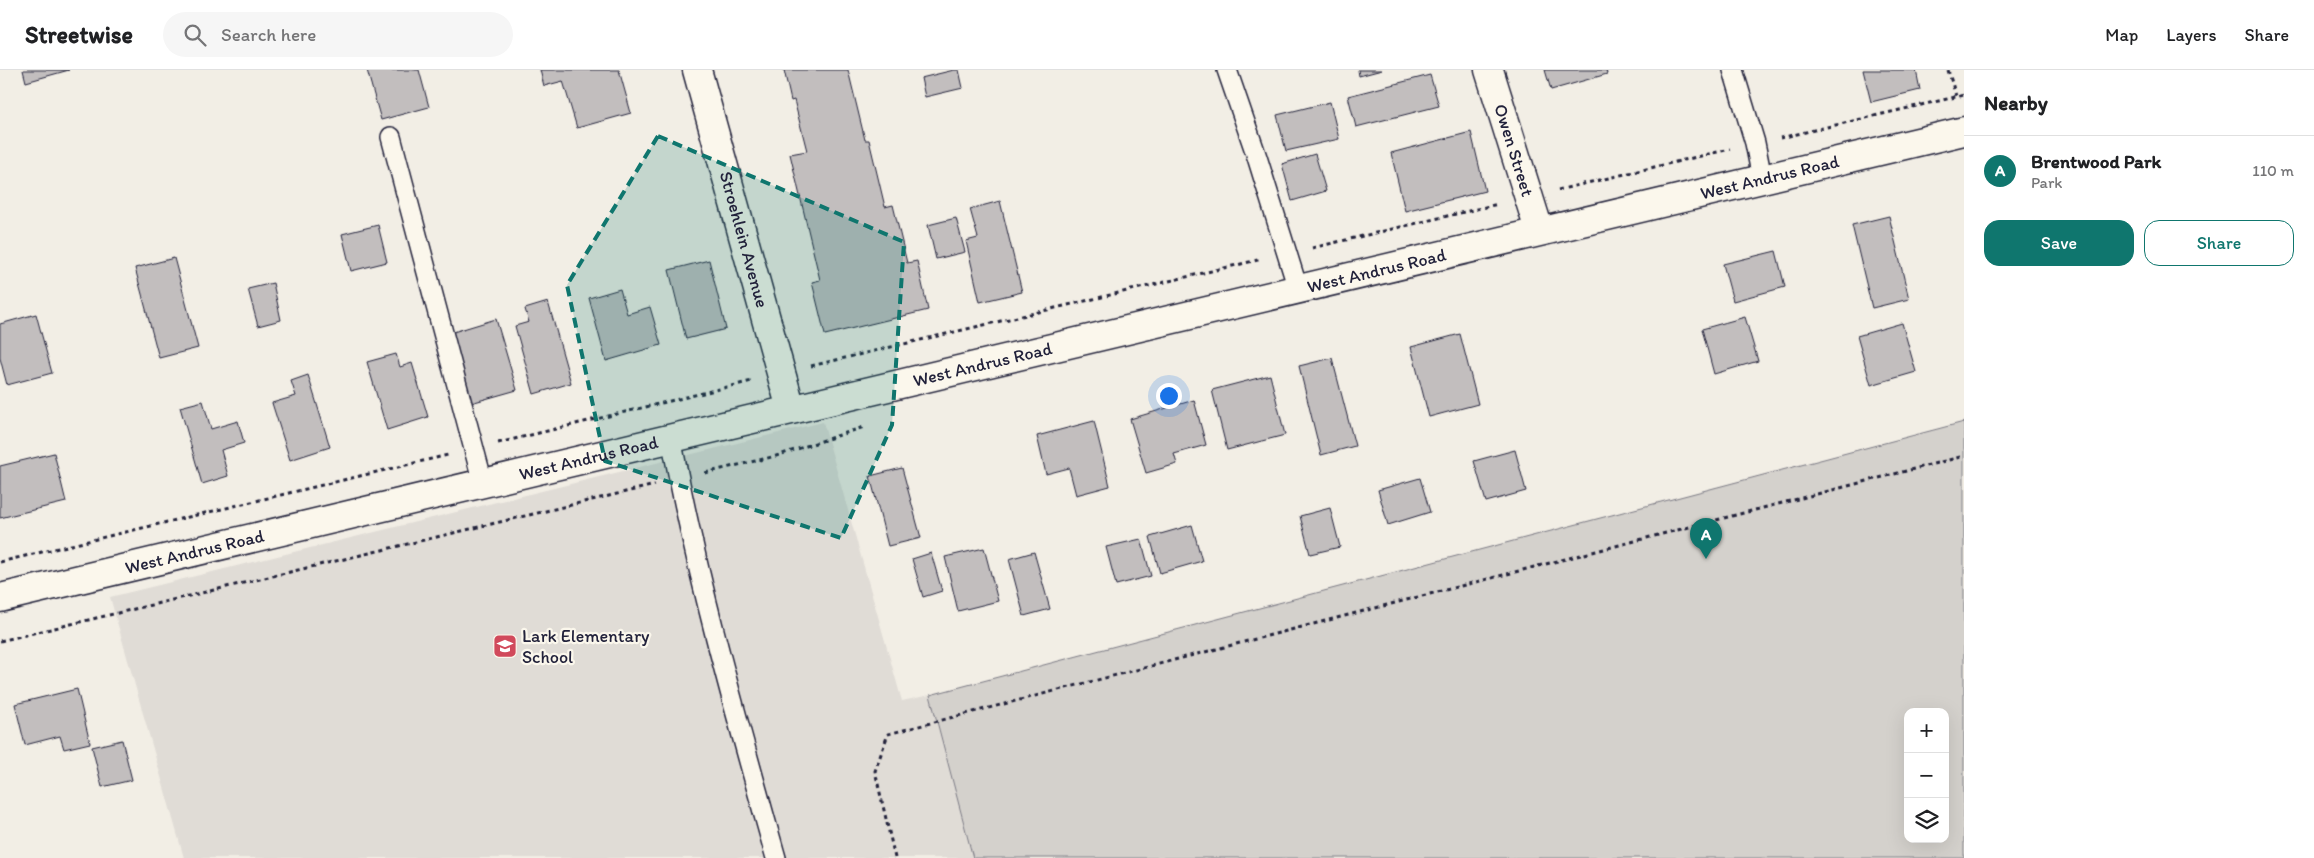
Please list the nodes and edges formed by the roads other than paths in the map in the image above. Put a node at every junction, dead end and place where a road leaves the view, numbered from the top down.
1 (697, 70) edge
2 (1227, 70) edge
3 (1490, 70) edge
4 (1733, 70) edge
5 (1964, 131) edge
6 (391, 137) dead end
7 (1762, 178) junction
8 (1539, 230) junction
9 (1298, 289) junction
10 (791, 409) junction
11 (671, 437) junction
12 (483, 483) junction
13 (0, 598) edge
14 (776, 858) edge

1 - 10 street, Stroehlein Avenue
2 - 9 lane
3 - 8 street, Owen Street
4 - 7 lane
5 - 7 street, West Andrus Road
6 - 12 lane
7 - 8 street, West Andrus Road
8 - 9 street, West Andrus Road
9 - 10 street, West Andrus Road
10 - 11 street, West Andrus Road
11 - 12 street, West Andrus Road
11 - 14 lane
12 - 13 street, West Andrus Road

